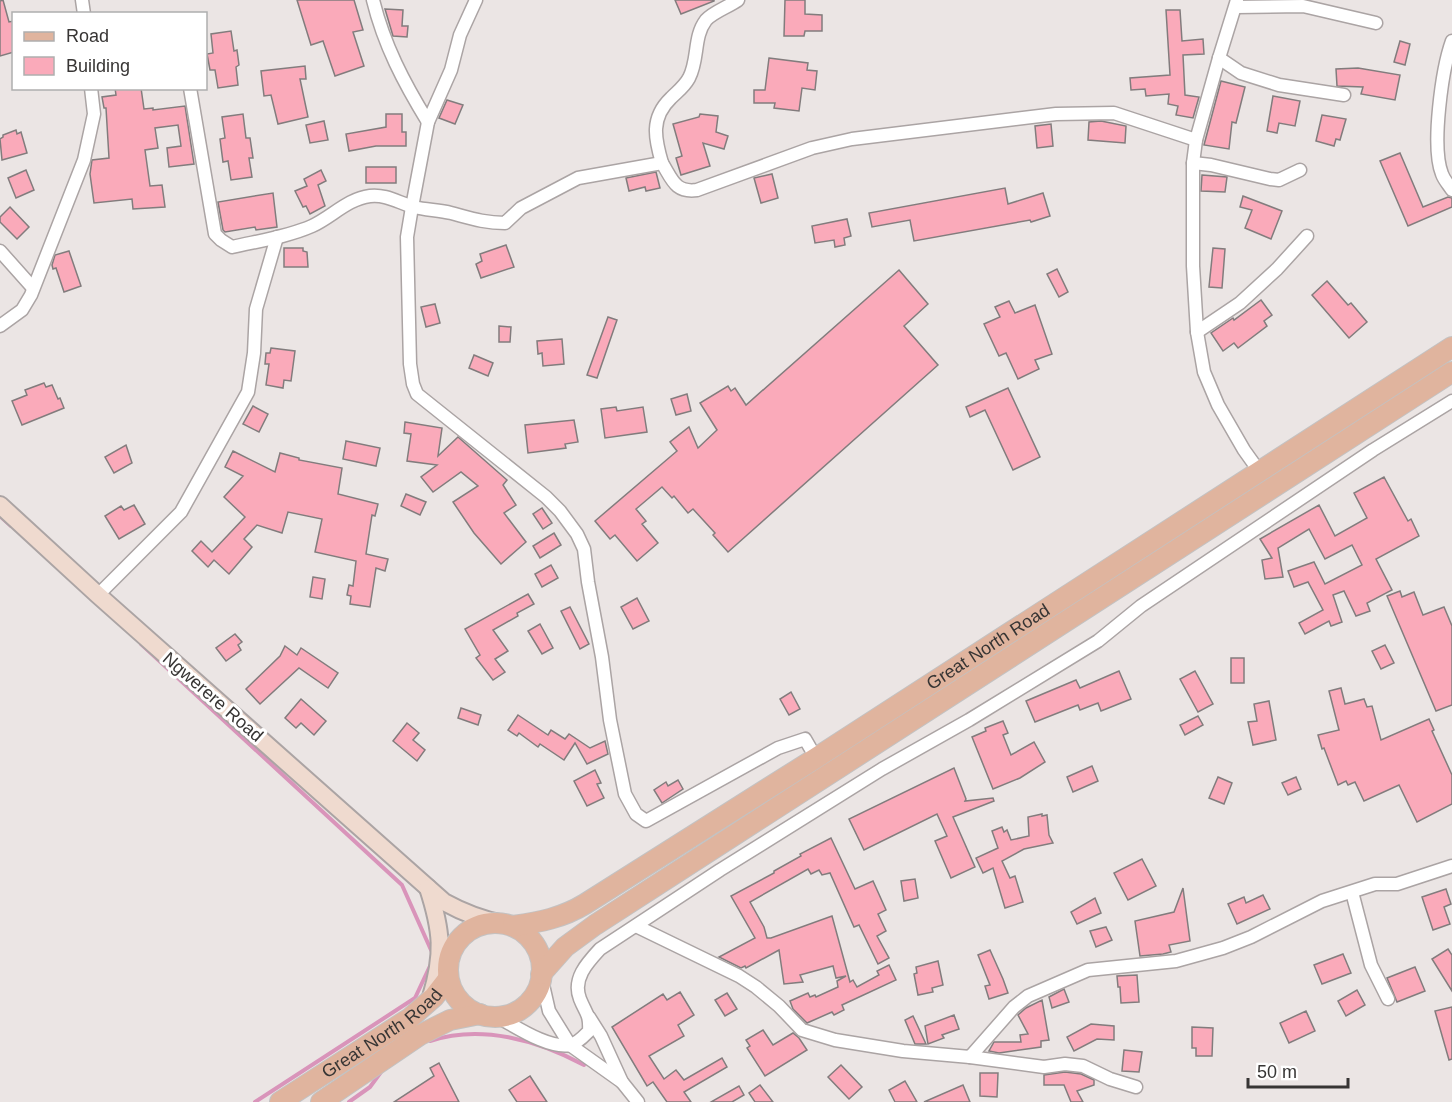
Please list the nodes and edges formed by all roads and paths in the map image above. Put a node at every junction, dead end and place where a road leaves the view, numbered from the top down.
1 (373, 0) edge
2 (476, 0) edge
3 (738, 0) edge
4 (1237, 3) edge
5 (1376, 22) dead end
6 (1452, 41) edge
7 (1219, 58) junction
8 (91, 90) edge
9 (190, 90) edge
10 (1344, 95) dead end
11 (428, 122) junction
12 (1196, 140) junction
13 (662, 163) junction
14 (1193, 163) junction
15 (1300, 170) dead end
16 (1452, 190) edge
17 (412, 207) junction
18 (1307, 236) dead end
19 (277, 237) junction
20 (0, 251) edge
21 (33, 288) junction
22 (0, 327) edge
23 (1197, 332) junction
24 (1452, 347) edge
25 (1452, 372) edge
26 (1452, 401) edge
27 (1260, 471) junction
28 (0, 505) edge
29 (98, 595) junction
30 (816, 758) junction
31 (1452, 866) edge
32 (428, 887) junction
33 (1352, 892) junction
34 (509, 925) junction
35 (636, 926) junction
36 (441, 942) junction
37 (448, 975) junction
38 (541, 975) junction
39 (430, 999) junction
40 (1388, 999) dead end
41 (488, 1015) junction
42 (590, 1017) junction
43 (570, 1045) junction
44 (970, 1057) junction
45 (622, 1082) junction
46 (1136, 1087) dead end
47 (280, 1102) edge
48 (321, 1102) edge
49 (638, 1102) edge

1 - 11 street
2 - 11 street
3 - 13 street
4 - 5 street
4 - 7 street
6 - 16 street
7 - 10 street
7 - 12 street
8 - 21 street
9 - 19 street
11 - 17 street
12 - 13 street
12 - 14 street
13 - 17 street
14 - 15 street
14 - 23 street
17 - 19 street
17 - 30 street
18 - 23 street
19 - 29 street
20 - 21 street
21 - 22 street
23 - 27 street
24 - 27 main road, Great North Road
25 - 38 main road, Great North Road
26 - 35 street
27 - 30 main road, Great North Road
28 - 29 main road, Ngwerere Road
29 - 32 main road, Ngwerere Road
30 - 34 main road, Great North Road
31 - 33 street
32 - 34 main road, Ngwerere Road
32 - 36 main road
33 - 40 street
33 - 44 street
34 - 37 main road
34 - 38 main road
35 - 42 street
35 - 44 street
36 - 37 main road
36 - 39 main road
37 - 39 main road, Great North Road
37 - 41 main road
38 - 41 main road
38 - 43 street
39 - 47 main road, Great North Road
41 - 43 street
41 - 48 main road, Great North Road
42 - 43 street
42 - 45 street
43 - 45 street
44 - 46 street
45 - 49 street

